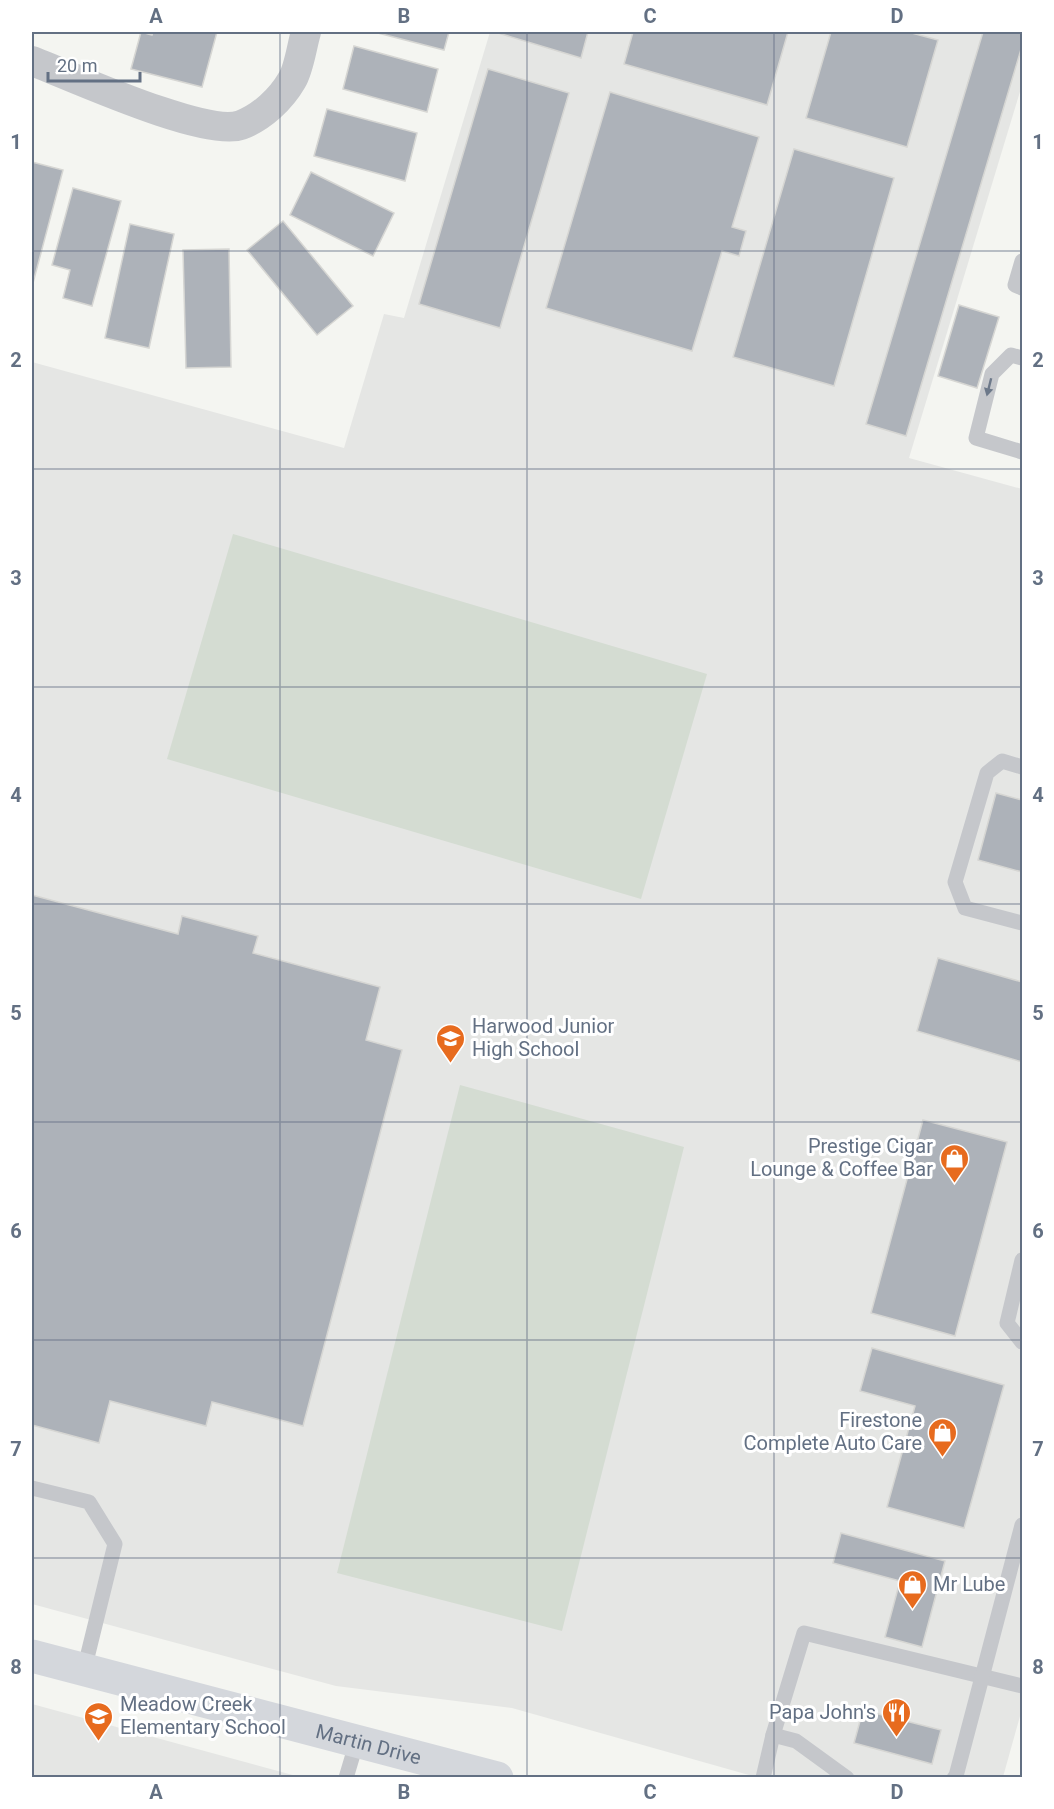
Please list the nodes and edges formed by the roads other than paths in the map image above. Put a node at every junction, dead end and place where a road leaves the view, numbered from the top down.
1 (306, 32) edge
2 (32, 61) edge
3 (1023, 261) edge
4 (1023, 288) edge
5 (1023, 358) edge
6 (1023, 452) edge
7 (1023, 766) edge
8 (1023, 923) edge
9 (1023, 1260) edge
10 (1023, 1342) edge
11 (32, 1488) edge
12 (1023, 1525) edge
13 (1018, 1558) edge
14 (32, 1656) edge
15 (84, 1670) junction
16 (981, 1677) junction
17 (1023, 1686) edge
18 (773, 1735) junction
19 (357, 1741) junction
20 (346, 1778) edge
21 (497, 1778) edge
22 (763, 1778) edge
23 (847, 1778) edge
24 (954, 1778) edge

1 - 2 street
3 - 4 lane
5 -> 6 lane
7 - 8 lane
9 - 10 lane
11 - 15 lane
12 - 13 lane
13 - 16 lane
14 - 15 street, Martin Drive
15 - 19 street, Martin Drive
16 - 17 lane
16 - 18 lane
16 - 24 lane
18 - 22 lane
18 - 23 lane
19 - 20 lane
19 - 21 street, Martin Drive

